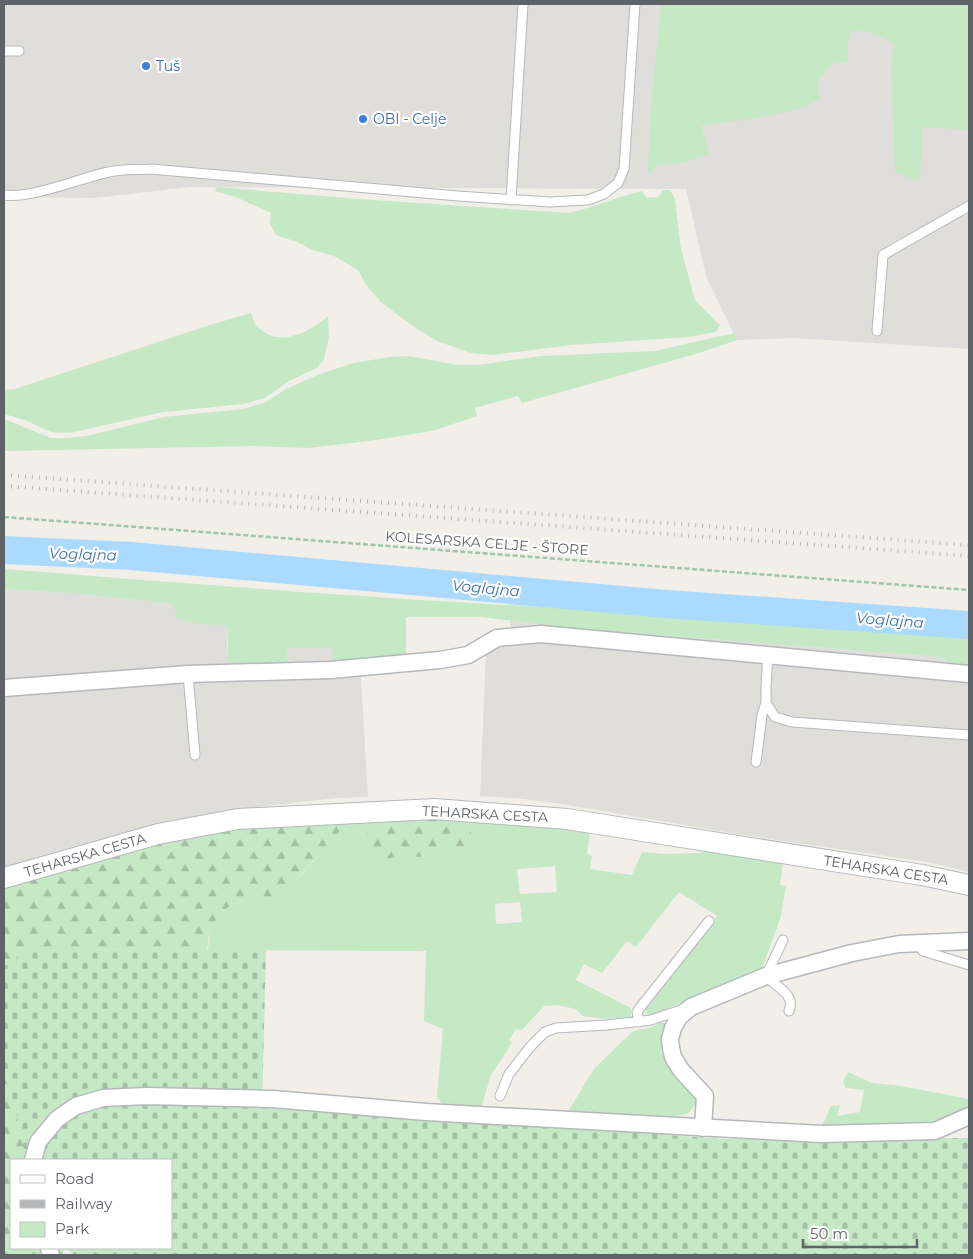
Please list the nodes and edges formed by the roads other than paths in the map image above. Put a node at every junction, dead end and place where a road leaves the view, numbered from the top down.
1 (523, 4) edge
2 (635, 4) edge
3 (4, 51) edge
4 (19, 51) dead end
5 (4, 195) edge
6 (511, 200) junction
7 (969, 206) edge
8 (877, 331) dead end
9 (768, 655) junction
10 (188, 674) junction
11 (969, 674) edge
12 (4, 688) edge
13 (766, 703) junction
14 (969, 735) edge
15 (195, 755) dead end
16 (756, 762) dead end
17 (4, 878) edge
18 (969, 885) edge
19 (709, 921) dead end
20 (783, 940) dead end
21 (969, 941) edge
22 (918, 943) junction
23 (969, 965) edge
24 (766, 976) junction
25 (691, 1007) junction
26 (790, 1011) dead end
27 (639, 1022) junction
28 (500, 1096) dead end
29 (969, 1116) edge
30 (703, 1128) junction
31 (33, 1159) edge

1 - 6 lane
2 - 6 lane
3 - 4 lane
5 - 6 lane
7 - 8 lane
9 - 10 street
9 - 11 street
9 - 13 lane
10 - 12 street
10 - 15 lane
13 - 14 lane
13 - 16 lane
17 - 18 street, TEHARSKA CESTA
19 - 27 lane
20 - 24 lane
21 - 22 street
22 - 23 lane
22 - 24 street
24 - 25 street
24 - 26 lane
25 - 27 lane
25 - 30 street
27 - 28 lane
29 - 30 street
30 - 31 street

